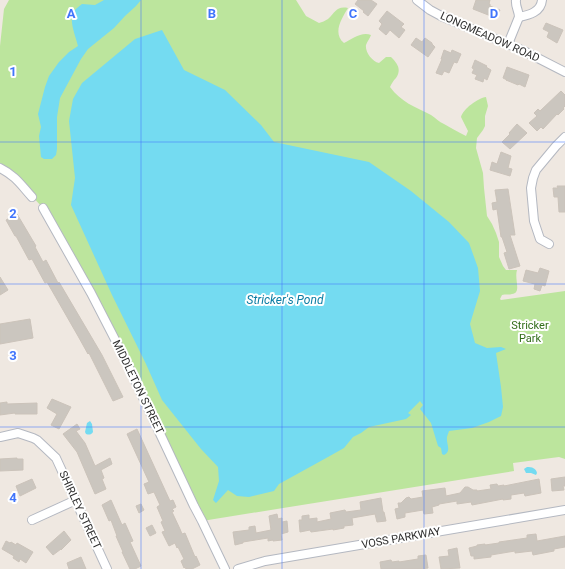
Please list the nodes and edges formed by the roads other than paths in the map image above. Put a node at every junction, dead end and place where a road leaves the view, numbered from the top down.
1 (417, 0) edge
2 (516, 0) edge
3 (542, 0) edge
4 (519, 17) junction
5 (508, 44) junction
6 (565, 72) edge
7 (565, 137) edge
8 (0, 168) edge
9 (32, 197) dead end
10 (43, 208) dead end
11 (549, 244) dead end
12 (0, 437) edge
13 (76, 500) junction
14 (565, 510) edge
15 (32, 520) dead end
16 (108, 569) edge
17 (225, 569) edge
18 (238, 569) edge

1 - 5 street, LONGMEADOW ROAD
2 - 4 street
3 - 4 street
4 - 5 street
5 - 6 street, LONGMEADOW ROAD
7 - 11 street
8 - 9 street
10 - 17 street, MIDDLETON STREET
12 - 13 street, SHIRLEY STREET
13 - 15 street
13 - 16 street, SHIRLEY STREET
14 - 18 street, VOSS PARKWAY

